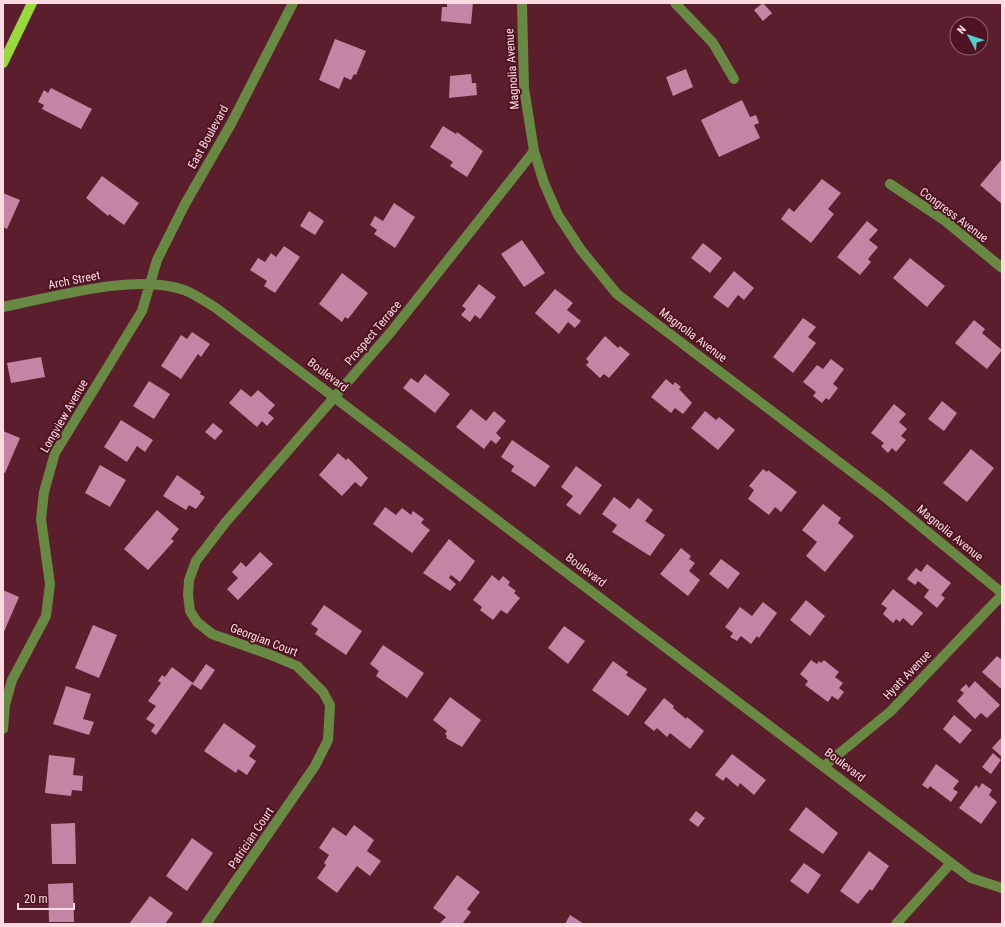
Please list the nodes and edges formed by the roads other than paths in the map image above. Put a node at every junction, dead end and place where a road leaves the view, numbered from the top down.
1 (32, 3) edge
2 (293, 3) edge
3 (522, 3) edge
4 (675, 3) edge
5 (3, 63) edge
6 (734, 80) dead end
7 (534, 151) junction
8 (890, 184) dead end
9 (1002, 268) edge
10 (150, 285) junction
11 (3, 307) edge
12 (336, 397) junction
13 (1002, 594) edge
14 (190, 611) joint
15 (3, 729) edge
16 (315, 766) joint
17 (824, 766) junction
18 (951, 863) junction
19 (1002, 888) edge
20 (206, 924) edge
21 (896, 924) edge

1 - 5 main road
2 - 10 street, East Boulevard
3 - 7 street, Magnolia Avenue
4 - 6 street
7 - 12 street, Prospect Terrace
7 - 13 street, Magnolia Avenue
8 - 9 street, Congress Avenue
10 - 11 street, Arch Street
10 - 12 street, Boulevard
10 - 15 street, Longview Avenue
12 - 14 street, Prospect Terrace
12 - 17 street, Boulevard
13 - 17 street, Hyatt Avenue
14 - 16 street, Georgian Court
16 - 20 street, Patrician Court
17 - 18 street, Boulevard
18 - 19 street, Boulevard
18 - 21 street

